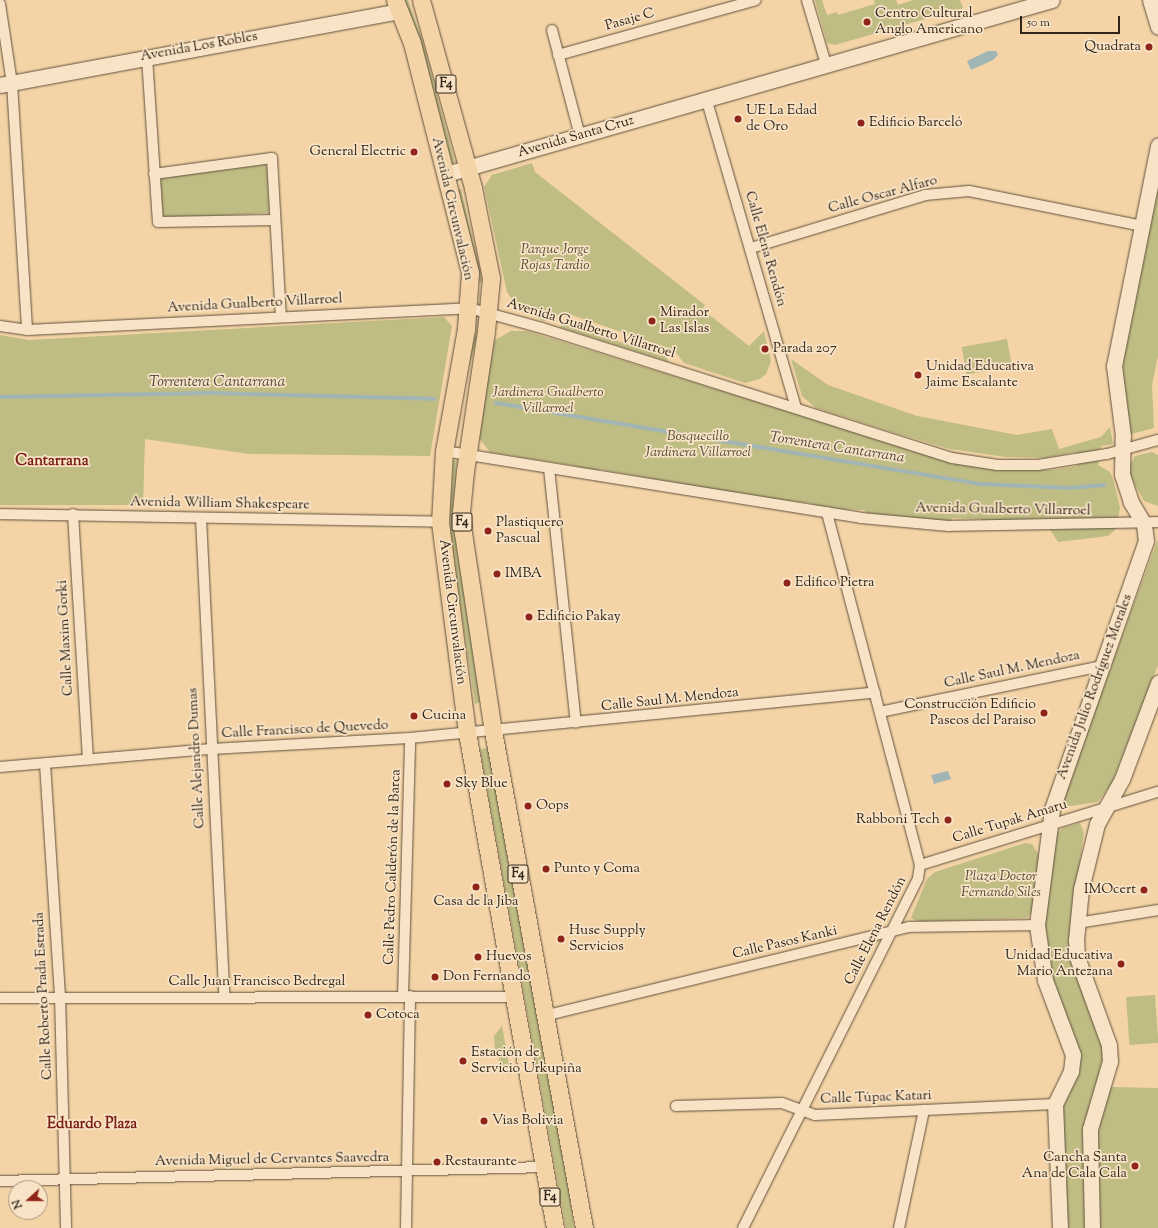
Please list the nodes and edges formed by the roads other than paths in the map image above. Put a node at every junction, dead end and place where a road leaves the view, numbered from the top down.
1 (421, 0) edge
2 (756, 0) edge
3 (807, 0) edge
4 (1052, 0) edge
5 (1150, 0) edge
6 (0, 4) edge
7 (396, 5) edge
8 (1158, 27) edge
9 (552, 30) dead end
10 (558, 55) junction
11 (146, 57) junction
12 (826, 64) junction
13 (6, 84) edge
14 (706, 98) junction
15 (580, 136) junction
16 (1158, 146) edge
17 (468, 168) junction
18 (154, 174) junction
19 (446, 174) junction
20 (274, 220) junction
21 (1142, 226) junction
22 (751, 248) junction
23 (469, 308) junction
24 (489, 313) junction
25 (281, 317) junction
26 (0, 326) edge
27 (27, 330) junction
28 (796, 408) junction
29 (1158, 440) edge
30 (1124, 450) junction
31 (444, 451) junction
32 (468, 455) junction
33 (549, 468) junction
34 (827, 512) junction
35 (0, 514) edge
36 (73, 514) junction
37 (201, 518) junction
38 (440, 522) junction
39 (1151, 523) edge
40 (1102, 666) junction
41 (1158, 683) edge
42 (875, 692) junction
43 (880, 712) junction
44 (576, 723) junction
45 (493, 731) junction
46 (467, 732) junction
47 (410, 738) junction
48 (211, 749) junction
49 (88, 760) junction
50 (45, 764) junction
51 (0, 767) edge
52 (1158, 792) edge
53 (1108, 806) junction
54 (1049, 825) junction
55 (920, 865) junction
56 (1158, 910) edge
57 (1078, 923) junction
58 (1037, 925) junction
59 (891, 932) junction
60 (60, 996) junction
61 (224, 996) junction
62 (406, 996) junction
63 (515, 997) junction
64 (0, 998) edge
65 (544, 1016) junction
66 (1055, 1104) junction
67 (676, 1106) dead end
68 (800, 1110) junction
69 (924, 1110) junction
70 (546, 1167) junction
71 (408, 1171) junction
72 (65, 1178) junction
73 (0, 1180) edge
74 (66, 1228) edge
75 (406, 1228) edge
76 (555, 1228) edge
77 (584, 1228) edge
78 (743, 1228) edge
79 (899, 1228) edge
80 (1060, 1228) edge
81 (1092, 1228) edge

1 - 17 highway, Avenida Circunvalación / F4
2 - 10 street, Pasaje C
3 - 12 street
4 - 12 main road, Avenida Santa Cruz
5 - 8 main road
6 - 13 street
7 - 11 main road, Avenida Los Robles
7 - 19 highway, Avenida Circunvalación / F4
9 - 10 street
10 - 15 street
11 - 13 main road, Avenida Los Robles
11 - 18 street
12 - 14 main road, Avenida Santa Cruz
13 - 27 street
14 - 15 main road, Avenida Santa Cruz
14 - 22 street, Calle Elena Rendón
15 - 17 main road, Avenida Santa Cruz
16 - 21 main road, Avenida Julio Rodríguez Morales
17 - 19 main road, Avenida Santa Cruz
17 - 24 highway, Avenida Circunvalación / F4
18 - 20 street
18 - 20 street
19 - 23 highway, Avenida Circunvalación / F4
20 - 25 street
21 - 22 street, Calle Oscar Alfaro
21 - 30 main road, Avenida Julio Rodríguez Morales
22 - 28 street, Calle Elena Rendón
23 - 24 street, Avenida Gualberto Villarroel
23 - 25 street, Avenida Gualberto Villarroel
23 - 31 highway, Avenida Circunvalación / F4
24 - 28 street, Avenida Gualberto Villarroel
24 - 32 highway, Avenida Circunvalación / F4
25 - 27 street, Avenida Gualberto Villarroel
26 - 27 street, Avenida Gualberto Villarroel
28 - 30 street, Avenida Gualberto Villarroel
29 - 30 street, Avenida Gualberto Villarroel
30 - 39 main road, Avenida Julio Rodríguez Morales
31 - 32 street, Avenida Gualberto Villarroel
31 - 38 highway, Avenida Circunvalación / F4
32 - 33 street, Avenida Gualberto Villarroel
32 - 45 highway, Avenida Circunvalación / F4
33 - 34 street, Avenida Gualberto Villarroel
33 - 44 street
34 - 39 street, Avenida Gualberto Villarroel
34 - 42 street, Calle Elena Rendón
35 - 36 street, Avenida William Shakespeare
36 - 37 street, Avenida William Shakespeare
36 - 49 street, Calle Maxim Gorki
37 - 38 street, Avenida William Shakespeare
37 - 48 street, Calle Alejandro Dumas
38 - 46 highway, Avenida Circunvalación / F4
39 - 40 main road, Avenida Julio Rodríguez Morales
40 - 43 street, Calle Saul M. Mendoza
40 - 54 main road, Avenida Julio Rodríguez Morales
41 - 53 main road
42 - 43 street, Calle Elena Rendón
42 - 44 street, Calle Saul M. Mendoza
43 - 55 street, Calle Elena Rendón
44 - 45 street, Calle Saul M. Mendoza
45 - 46 street, Calle Saul M. Mendoza
45 - 65 highway, Avenida Circunvalación / F4
46 - 47 street, Calle Francisco de Quevedo
46 - 63 highway, Avenida Circunvalación / F4
47 - 48 street, Calle Francisco de Quevedo
47 - 62 street, Calle Pedro Calderón de la Barca
48 - 49 street, Calle Francisco de Quevedo
48 - 61 street, Calle Alejandro Dumas
49 - 50 street, Calle Francisco de Quevedo
50 - 51 street, Calle Francisco de Quevedo
50 - 60 street, Calle Roberto Prada Estrada
52 - 53 street, Calle Tupak Amaru
53 - 54 street, Calle Tupak Amaru
53 - 57 main road
54 - 55 street, Calle Tupak Amaru
54 - 58 main road, Avenida Julio Rodríguez Morales
55 - 59 street, Calle Elena Rendón
56 - 57 street
57 - 81 main road
58 - 59 street, Calle Pasos Kanki
58 - 66 main road, Avenida Julio Rodríguez Morales
59 - 65 street, Calle Pasos Kanki
59 - 68 street, Calle Elena Rendón
60 - 61 street, Calle Juan Francisco Bedregal
60 - 64 street, Calle Juan Francisco Bedregal
60 - 72 street, Calle Roberto Prada Estrada
61 - 62 street, Calle Juan Francisco Bedregal
62 - 63 street, Calle Juan Francisco Bedregal
62 - 71 street, Calle Pedro Calderón de la Barca
63 - 70 highway, Avenida Circunvalación / F4
65 - 77 highway, Avenida Circunvalación / F4
66 - 69 street, Calle Túpac Katari
66 - 80 main road, Avenida Julio Rodríguez Morales
67 - 68 street, Calle Túpac Katari
68 - 69 street, Calle Túpac Katari
68 - 78 street, Calle Elena Rendón
69 - 79 street
70 - 71 street, Avenida Miguel de Cervantes Saavedra
70 - 76 highway, Avenida Circunvalación / F4
71 - 72 street, Avenida Miguel de Cervantes Saavedra
71 - 75 street, Calle Pedro Calderón de la Barca
72 - 73 street, Avenida Miguel de Cervantes Saavedra
72 - 74 street, Calle Roberto Prada Estrada

